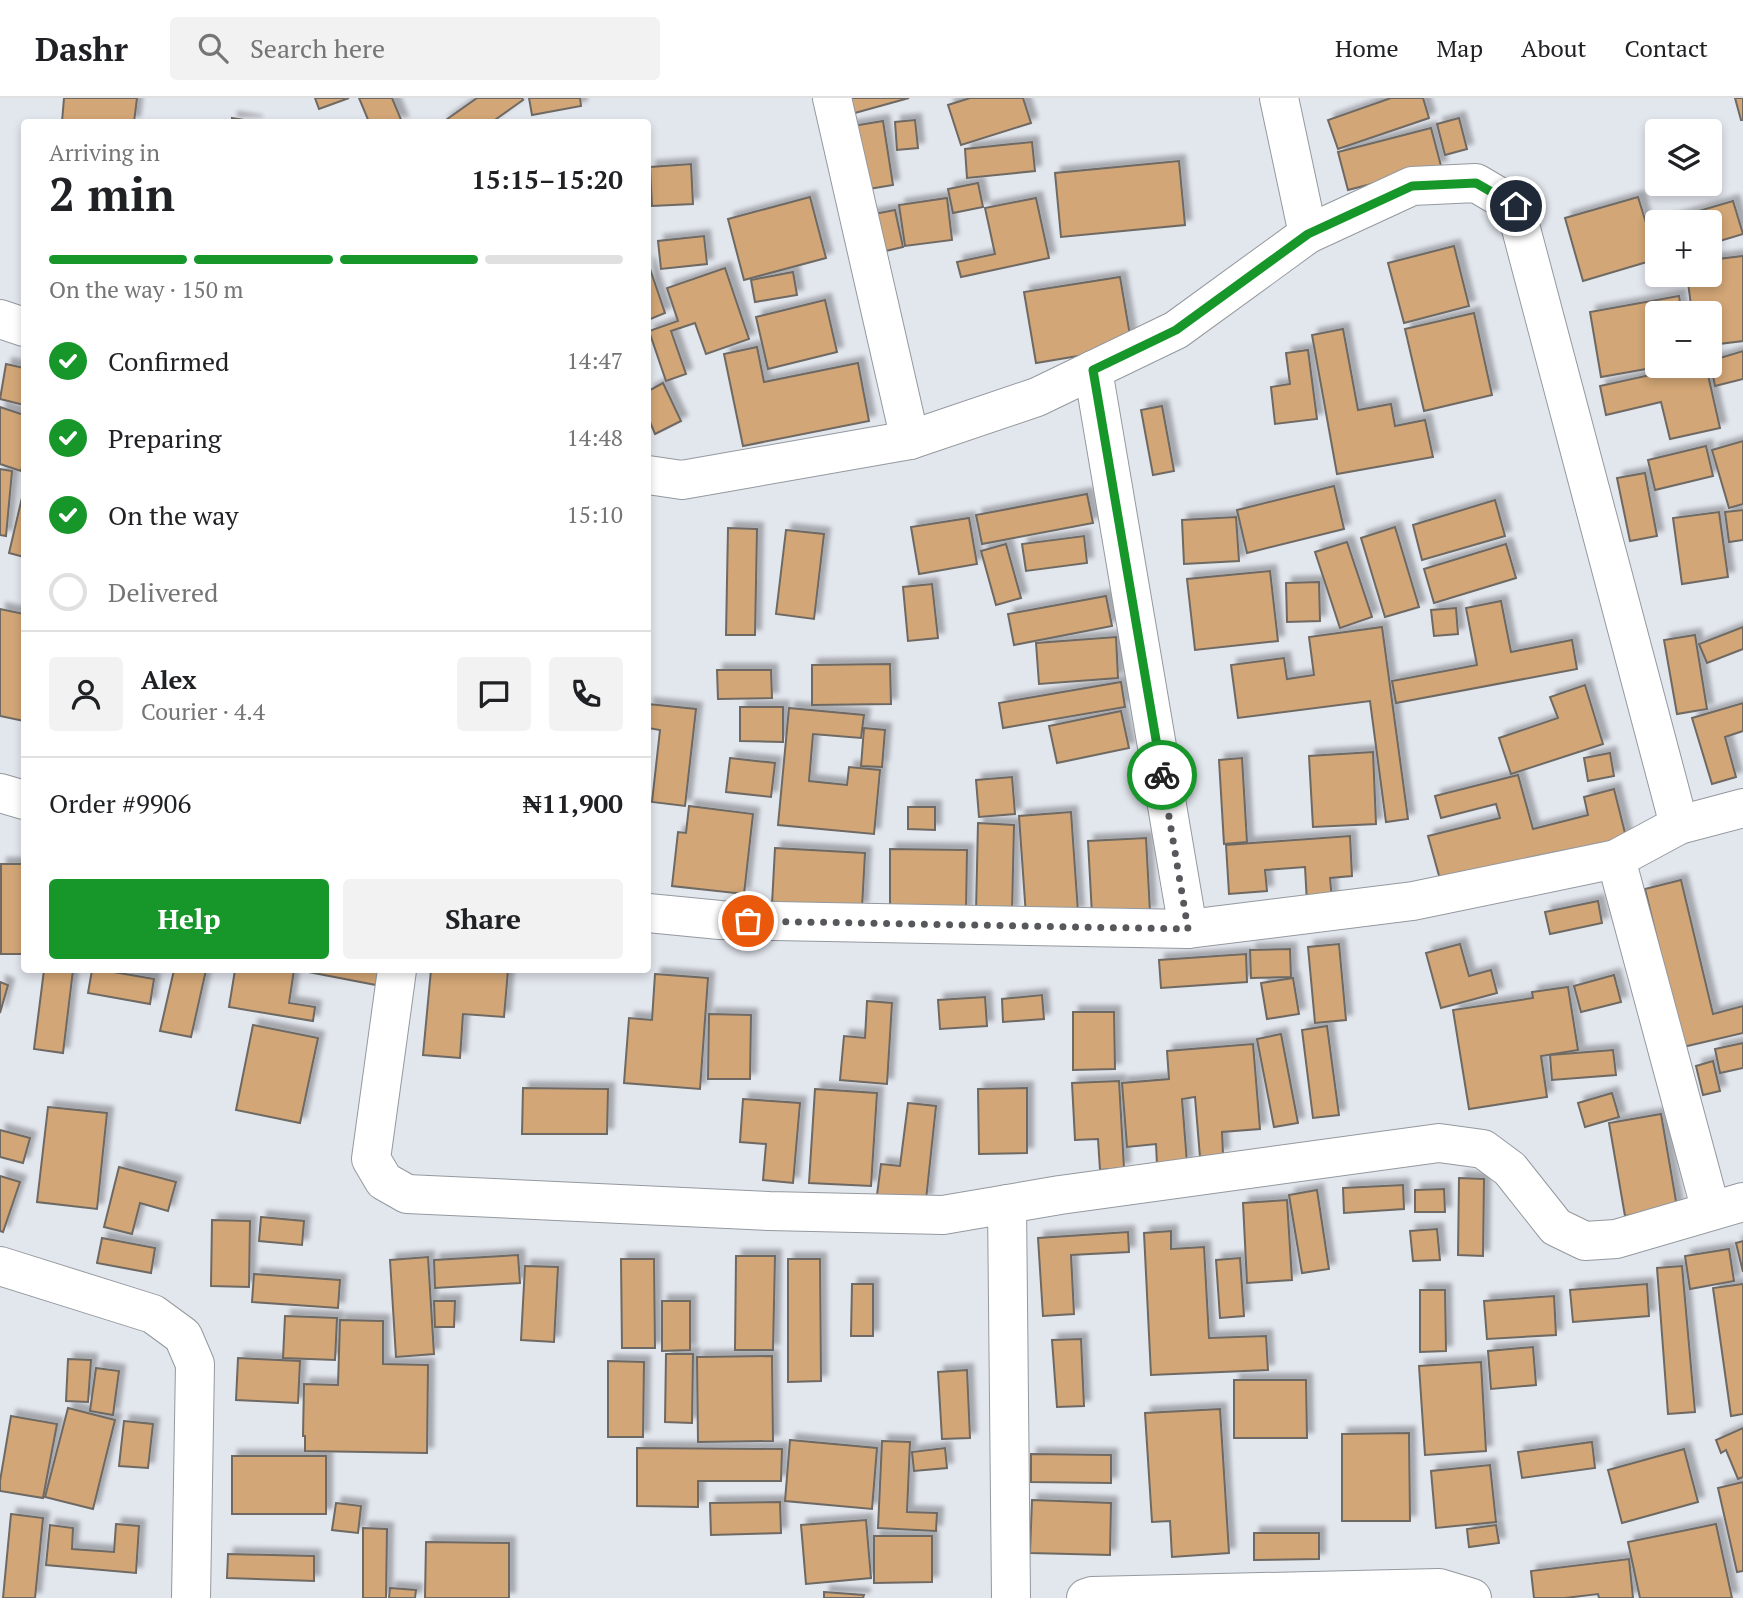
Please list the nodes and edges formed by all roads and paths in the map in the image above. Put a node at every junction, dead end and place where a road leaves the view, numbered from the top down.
1 (832, 98) edge
2 (1279, 98) edge
3 (1308, 234) junction
4 (0, 319) edge
5 (21, 326) edge
6 (1093, 370) junction
7 (910, 440) junction
8 (651, 475) edge
9 (0, 793) edge
10 (21, 799) edge
11 (1743, 808) edge
12 (1679, 825) junction
13 (1616, 859) junction
14 (651, 913) edge
15 (1188, 929) junction
16 (397, 973) edge
17 (1007, 1204) junction
18 (1727, 1207) edge
19 (0, 1266) edge
20 (191, 1598) edge
21 (1011, 1598) edge
22 (1086, 1598) edge
23 (1472, 1598) edge

1 - 7 street
2 - 3 street
3 - 6 street
3 - 12 street
4 - 5 street
6 - 7 street
6 - 15 street
7 - 8 street
9 - 10 street
11 - 12 street
12 - 13 street
13 - 15 street
13 - 18 street
14 - 15 street
16 - 17 street
17 - 18 street
17 - 21 street
19 - 20 street
22 - 23 street

